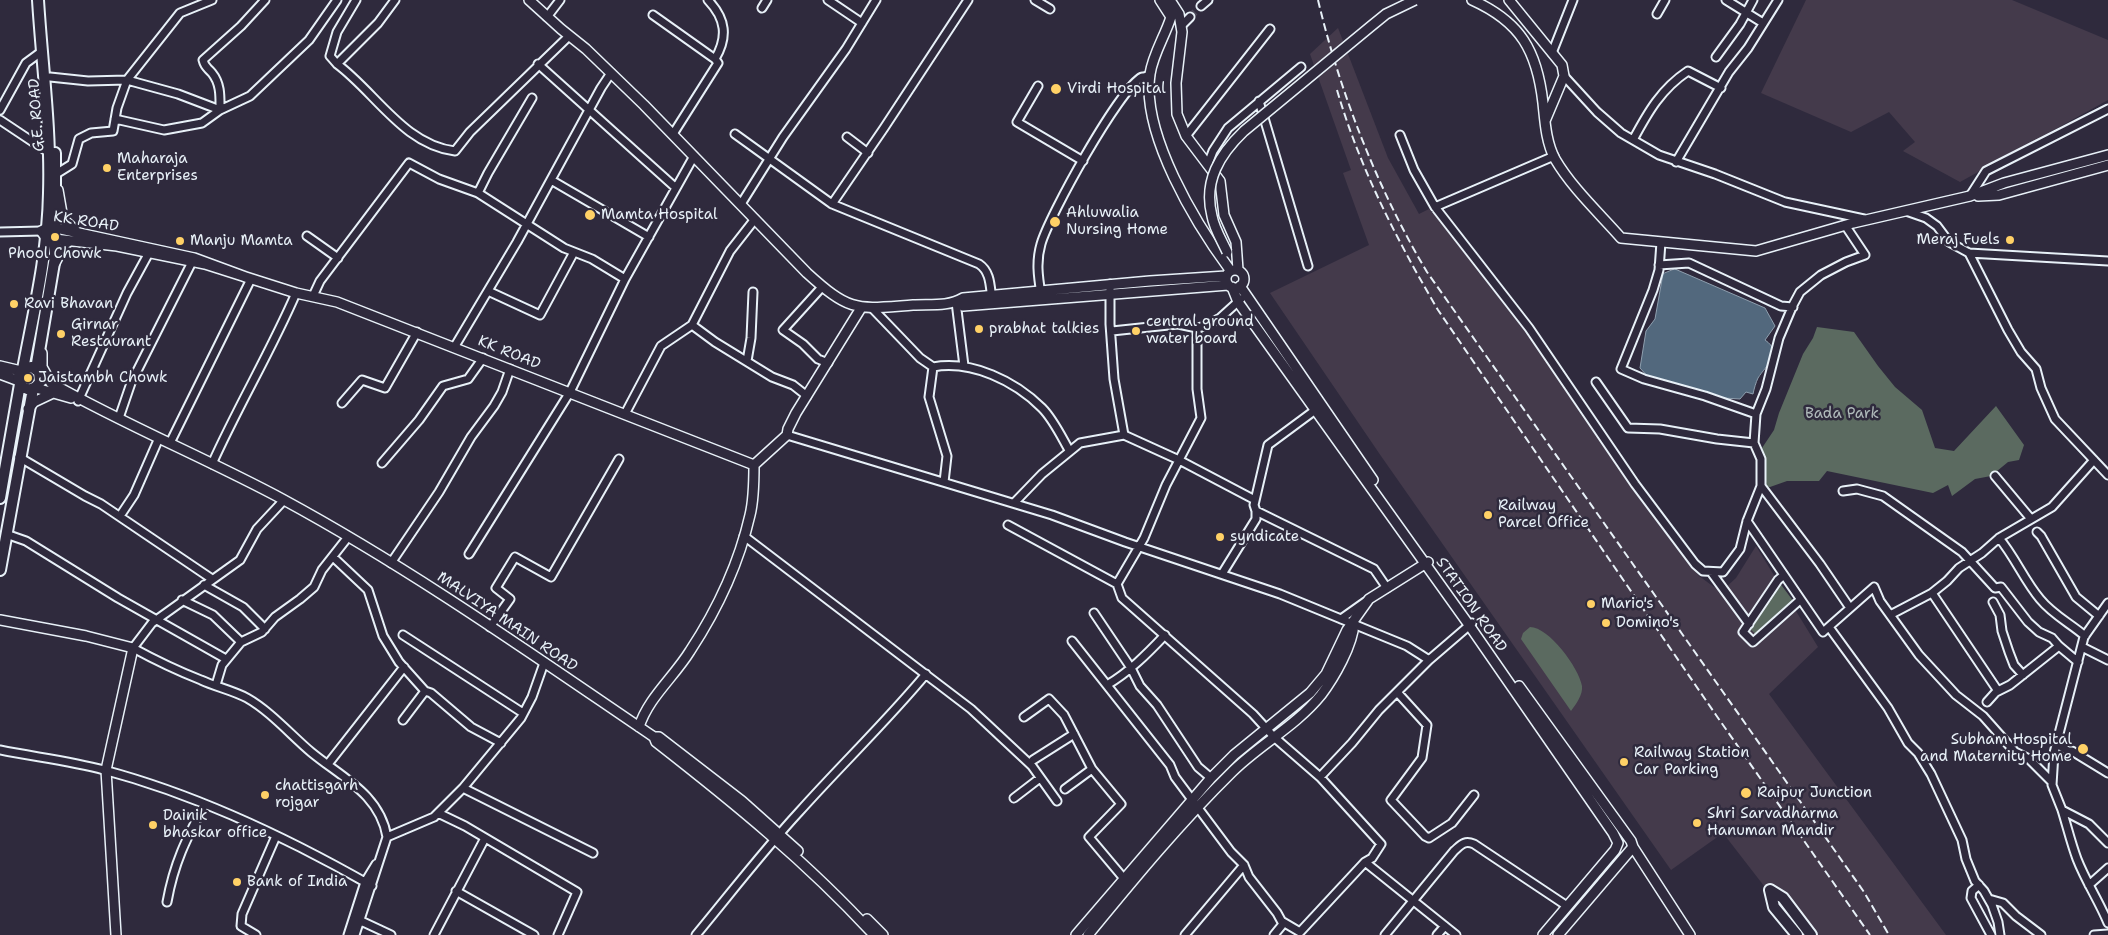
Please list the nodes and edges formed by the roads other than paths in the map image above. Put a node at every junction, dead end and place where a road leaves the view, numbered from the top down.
1 (38, 0) edge
2 (44, 0) edge
3 (212, 0) edge
4 (264, 0) edge
5 (337, 0) edge
6 (356, 0) edge
7 (395, 0) edge
8 (529, 0) edge
9 (560, 0) edge
10 (708, 0) edge
11 (767, 0) edge
12 (828, 0) edge
13 (876, 0) edge
14 (968, 0) edge
15 (1035, 0) edge
16 (1160, 0) edge
17 (1170, 0) edge
18 (1208, 0) edge
19 (1415, 0) edge
20 (1472, 0) edge
21 (1509, 0) edge
22 (1573, 0) edge
23 (1664, 0) edge
24 (1726, 0) edge
25 (1753, 0) edge
26 (1778, 0) edge
27 (1201, 6) tunnel mouth
28 (762, 8) dead end
29 (1050, 8) dead end
30 (1746, 12) junction
31 (1657, 14) dead end
32 (653, 15) dead end
33 (547, 16) junction
34 (1175, 16) junction
35 (1190, 17) tunnel mouth
36 (862, 22) junction
37 (1763, 23) junction
38 (1181, 26) junction
39 (1270, 29) dead end
40 (569, 36) junction
41 (41, 52) junction
42 (1552, 53) junction
43 (1716, 57) dead end
44 (715, 59) junction
45 (337, 64) junction
46 (538, 64) junction
47 (1301, 68) dead end
48 (611, 73) junction
49 (1150, 75) junction
50 (1564, 76) junction
51 (50, 77) junction
52 (127, 80) junction
53 (1038, 86) dead end
54 (1721, 88) junction
55 (532, 98) dead end
56 (1259, 101) junction
57 (2108, 109) edge
58 (0, 110) edge
59 (220, 110) junction
60 (589, 110) junction
61 (115, 119) junction
62 (0, 120) edge
63 (1545, 121) junction
64 (673, 134) junction
65 (735, 134) dead end
66 (1400, 135) dead end
67 (1186, 136) junction
68 (847, 137) dead end
69 (1633, 140) junction
70 (48, 152) junction
71 (868, 153) junction
72 (2108, 155) edge
73 (694, 156) junction
74 (1554, 156) junction
75 (770, 159) junction
76 (1083, 160) junction
77 (1676, 162) junction
78 (1208, 164) junction
79 (2108, 165) edge
80 (53, 174) junction
81 (550, 180) junction
82 (56, 186) junction
83 (676, 188) junction
84 (478, 193) junction
85 (1970, 196) junction
86 (741, 204) junction
87 (832, 204) junction
88 (1435, 208) junction
89 (1906, 211) junction
90 (755, 219) junction
91 (1867, 220) junction
92 (527, 223) junction
93 (1846, 226) junction
94 (0, 232) edge
95 (49, 233) junction
96 (78, 233) junction
97 (308, 236) dead end
98 (649, 237) junction
99 (70, 242) junction
100 (1661, 242) junction
101 (150, 251) junction
102 (574, 252) junction
103 (1969, 253) junction
104 (338, 258) junction
105 (194, 260) junction
106 (2108, 261) edge
107 (1659, 265) junction
108 (1308, 266) dead end
109 (53, 268) junction
110 (251, 278) junction
111 (1233, 278) junction
112 (626, 279) junction
113 (822, 287) junction
114 (1110, 289) junction
115 (488, 291) junction
116 (752, 292) dead end
117 (296, 293) junction
118 (1041, 295) junction
119 (313, 296) junction
120 (1242, 298) junction
121 (992, 300) junction
122 (956, 302) junction
123 (1792, 307) junction
124 (861, 308) junction
125 (872, 308) junction
126 (43, 321) junction
127 (692, 325) junction
128 (1196, 328) junction
129 (1112, 331) junction
130 (417, 332) junction
131 (454, 346) junction
132 (483, 358) junction
133 (747, 361) junction
134 (828, 363) junction
135 (0, 366) edge
136 (933, 366) junction
137 (964, 366) junction
138 (510, 368) junction
139 (36, 369) junction
140 (0, 374) edge
141 (20, 376) junction
142 (1596, 382) dead end
143 (34, 388) junction
144 (570, 392) junction
145 (53, 393) junction
146 (807, 396) junction
147 (79, 399) junction
148 (342, 403) dead end
149 (1319, 408) junction
150 (28, 409) junction
151 (625, 414) junction
152 (1756, 414) junction
153 (119, 418) junction
154 (1124, 435) junction
155 (787, 436) junction
156 (160, 438) junction
157 (170, 443) junction
158 (1754, 443) junction
159 (1070, 450) junction
160 (19, 457) junction
161 (619, 459) dead end
162 (1179, 460) junction
163 (2094, 460) junction
164 (382, 463) dead end
165 (212, 464) junction
166 (754, 465) junction
167 (1996, 476) dead end
168 (2108, 476) edge
169 (944, 482) junction
170 (1761, 486) junction
171 (1843, 491) dead end
172 (0, 500) edge
173 (284, 500) junction
174 (1255, 500) junction
175 (12, 502) junction
176 (1014, 503) junction
177 (1256, 511) junction
178 (120, 516) junction
179 (2031, 519) junction
180 (1747, 521) junction
181 (1008, 526) dead end
182 (2037, 532) dead end
183 (6, 534) junction
184 (744, 536) junction
185 (348, 538) junction
186 (1998, 538) junction
187 (1140, 547) junction
188 (469, 554) dead end
189 (333, 557) junction
190 (1970, 560) junction
191 (391, 563) junction
192 (1427, 563) junction
193 (0, 570) edge
194 (1711, 572) junction
195 (1222, 574) junction
196 (1784, 575) junction
197 (212, 579) junction
198 (1116, 584) junction
199 (204, 585) junction
200 (1387, 588) junction
201 (1932, 593) junction
202 (1369, 599) junction
203 (182, 600) junction
204 (1800, 600) junction
205 (1993, 602) dead end
206 (2108, 603) edge
207 (1850, 608) junction
208 (1094, 613) dead end
209 (1890, 615) junction
210 (2099, 616) junction
211 (1340, 619) junction
212 (0, 620) edge
213 (155, 620) junction
214 (1354, 623) junction
215 (1471, 624) junction
216 (1749, 624) junction
217 (490, 627) junction
218 (1828, 627) junction
219 (265, 628) junction
220 (403, 635) dead end
221 (1165, 635) junction
222 (2086, 636) junction
223 (1072, 641) dead end
224 (241, 642) junction
225 (2059, 646) junction
226 (2082, 647) junction
227 (132, 648) junction
228 (226, 660) junction
229 (1429, 660) junction
230 (2108, 660) edge
231 (2078, 662) junction
232 (544, 663) junction
233 (404, 668) junction
234 (1131, 668) junction
235 (926, 674) junction
236 (2023, 675) junction
237 (216, 685) junction
238 (1107, 685) junction
239 (425, 691) junction
240 (1397, 692) junction
241 (1998, 692) junction
242 (1987, 702) dead end
243 (523, 713) junction
244 (1024, 717) dead end
245 (403, 720) dead end
246 (640, 727) junction
247 (1267, 728) junction
248 (1074, 734) junction
249 (1274, 737) junction
250 (500, 743) junction
251 (2057, 744) junction
252 (0, 750) edge
253 (1033, 760) dead end
254 (328, 764) junction
255 (1092, 769) junction
256 (106, 770) junction
257 (2108, 773) edge
258 (1320, 777) junction
259 (1040, 778) junction
260 (1211, 778) junction
261 (2052, 782) junction
262 (463, 788) junction
263 (1065, 789) dead end
264 (1474, 795) dead end
265 (1014, 798) dead end
266 (1192, 798) junction
267 (1057, 801) dead end
268 (205, 804) junction
269 (1198, 807) junction
270 (2062, 810) junction
271 (438, 813) junction
272 (276, 836) junction
273 (387, 836) junction
274 (778, 837) junction
275 (485, 838) junction
276 (2108, 843) edge
277 (1633, 847) junction
278 (593, 853) dead end
279 (1365, 862) junction
280 (1244, 865) junction
281 (2108, 868) edge
282 (1126, 881) junction
283 (369, 884) junction
284 (2089, 885) junction
285 (1979, 886) junction
286 (456, 891) junction
287 (1988, 899) junction
288 (167, 902) dead end
289 (1412, 902) junction
290 (1567, 906) junction
291 (863, 919) junction
292 (361, 921) junction
293 (1283, 922) junction
294 (1998, 922) junction
295 (2108, 923) edge
296 (1445, 926) junction
297 (1990, 932) edge
298 (2108, 934) edge
299 (116, 935) edge
300 (256, 935) edge
301 (348, 935) edge
302 (355, 935) edge
303 (390, 935) edge
304 (434, 935) edge
305 (534, 935) edge
306 (558, 935) edge
307 (696, 935) edge
308 (874, 935) edge
309 (882, 935) edge
310 (1076, 935) edge
311 (1088, 935) edge
312 (1185, 935) edge
313 (1274, 935) edge
314 (1386, 935) edge
315 (1437, 935) edge
316 (1456, 935) edge
317 (1543, 935) edge
318 (1558, 935) edge
319 (1690, 935) edge
320 (1797, 935) edge
321 (1811, 935) edge
322 (2000, 935) edge
323 (2041, 935) edge
324 (2094, 935) edge

1 - 41 main road
2 - 51 main road, G.E. ROAD
3 - 52 street
4 - 59 street
5 - 59 street
6 - 45 street
7 - 45 street
8 - 33 street
9 - 33 street
10 - 44 street
11 - 28 street
12 - 36 street
13 - 36 street
14 - 71 street
15 - 29 street
16 - 34 street
17 - 34 street
18 - 27 street
19 - 111 street, bridge
20 - 63 street
21 - 42 street
22 - 42 street
23 - 31 street
24 - 30 street
25 - 30 street
26 - 37 street
30 - 37 street
30 - 43 street
32 - 44 street
33 - 40 street
34 - 38 street
34 - 49 street
35 - 38 street
36 - 75 street
37 - 54 street
38 - 67 street
39 - 67 street
40 - 46 street
40 - 48 street
41 - 58 street
41 - 70 main road
42 - 50 street
44 - 64 street
45 - 46 street
46 - 60 street
47 - 56 street
48 - 60 street
48 - 64 street
49 - 76 street
49 - 111 street
50 - 63 street
50 - 69 street
51 - 52 street
51 - 80 main road, G.E. ROAD
52 - 59 street
52 - 61 street
53 - 76 street
54 - 69 street
54 - 77 street
55 - 84 street
56 - 78 street
56 - 108 street
57 - 85 street
59 - 61 street
60 - 81 street
60 - 83 street
61 - 80 street
62 - 70 street
63 - 74 street
64 - 73 street
65 - 75 street
66 - 88 street
67 - 78 street
68 - 71 street
69 - 77 street
70 - 80 main road
71 - 87 street
72 - 85 street
73 - 83 street
73 - 86 street
74 - 88 street
74 - 100 street
75 - 86 street
75 - 87 street
76 - 118 street
77 - 91 street
78 - 111 street
79 - 85 street
80 - 82 main road, G.E. ROAD
80 - 95 main road
81 - 92 street
81 - 98 street
82 - 95 main road, G.E. ROAD
82 - 96 street
83 - 98 street
84 - 92 street
84 - 104 street
85 - 89 street
86 - 90 street
87 - 121 street
88 - 194 street
89 - 91 street
89 - 103 street
90 - 113 street
90 - 127 street
91 - 93 street
92 - 102 street
92 - 115 street
93 - 100 street
93 - 123 street
94 - 95 street
95 - 96 street, KK ROAD
95 - 99 street, KK ROAD
95 - 109 main road
95 - 141 main road
96 - 101 street, KK ROAD
97 - 104 street
98 - 112 street
99 - 101 street, KK ROAD
99 - 109 street
100 - 107 street
101 - 105 street, KK ROAD
101 - 147 street
102 - 112 street
102 - 115 street
103 - 106 street
103 - 163 street
104 - 119 street
105 - 110 street, KK ROAD
105 - 153 street
107 - 123 street
107 - 152 street
109 - 126 main road
110 - 117 street, KK ROAD
110 - 157 street
111 - 114 street
111 - 120 street
112 - 144 street
113 - 124 street
113 - 134 street
114 - 118 street
114 - 129 street
115 - 131 street
116 - 133 street
117 - 119 street, KK ROAD
117 - 165 street
118 - 121 street
119 - 130 street, KK ROAD
120 - 128 street
120 - 149 street
121 - 122 street
122 - 125 street
122 - 137 street
123 - 152 street
124 - 125 street
124 - 134 street
125 - 136 street
126 - 139 main road
126 - 147 street
127 - 133 street
127 - 151 street
128 - 129 street
128 - 162 street
129 - 154 street
130 - 131 street, KK ROAD
130 - 148 street
131 - 132 street, KK ROAD
132 - 138 street, KK ROAD
132 - 164 street
133 - 146 street
134 - 146 street
135 - 141 street
136 - 137 street
136 - 169 street
137 - 159 street
138 - 144 street, KK ROAD
138 - 191 street
139 - 141 main road
139 - 143 main road
140 - 141 street
141 - 143 main road
141 - 172 main road
142 - 158 street
143 - 145 street
143 - 150 main road
144 - 151 street, KK ROAD
144 - 188 street
145 - 147 street
145 - 150 street
146 - 155 street
147 - 153 street, MALVIYA MAIN ROAD
149 - 174 street
149 - 192 street
150 - 160 main road
151 - 166 street, KK ROAD
152 - 158 street
153 - 156 street, MALVIYA MAIN ROAD
154 - 159 street
154 - 162 street
155 - 166 street
155 - 169 street
156 - 157 street, MALVIYA MAIN ROAD
156 - 178 street
157 - 165 street, MALVIYA MAIN ROAD
158 - 170 street
159 - 176 street
160 - 175 main road
160 - 178 street
161 - 217 street
162 - 174 street
162 - 187 street
163 - 168 street
163 - 179 street
165 - 173 street, MALVIYA MAIN ROAD
166 - 184 street
167 - 179 street
169 - 176 street
170 - 180 street
170 - 207 street
171 - 190 street
172 - 175 street
173 - 185 street, MALVIYA MAIN ROAD
173 - 197 street
174 - 177 street
175 - 183 main road
176 - 187 street
177 - 195 street
177 - 200 street
178 - 197 street
179 - 186 street
180 - 194 street
180 - 196 street
181 - 198 street
182 - 210 street
183 - 193 main road
183 - 213 street
184 - 235 street
184 - 246 street
185 - 189 street
185 - 191 street, MALVIYA MAIN ROAD
186 - 190 street
186 - 222 street
187 - 195 street
187 - 198 street
189 - 219 street
189 - 233 street
190 - 201 street
190 - 225 street
191 - 217 street, MALVIYA MAIN ROAD
192 - 200 street
192 - 215 street
194 - 216 street
195 - 211 street
196 - 204 street
196 - 216 street
197 - 199 street
198 - 221 street
199 - 203 street
199 - 219 street
200 - 202 street
201 - 209 street
201 - 241 street
202 - 211 street
202 - 214 street
203 - 213 street
203 - 224 street
204 - 216 street
204 - 218 street
205 - 236 street
206 - 210 street
207 - 209 street
207 - 218 street
208 - 234 street
209 - 261 street
210 - 222 street
211 - 214 street
212 - 227 street
213 - 227 street
213 - 228 street
214 - 229 street
214 - 247 street
214 - 249 street
215 - 229 street
215 - 277 street
215 - 290 street, STATION ROAD
217 - 232 street, MALVIYA MAIN ROAD
218 - 285 street
219 - 224 street
220 - 243 street
221 - 234 street
221 - 247 street
222 - 226 street
223 - 238 street
224 - 228 street
225 - 231 street
225 - 236 street
226 - 230 street
226 - 231 street
227 - 237 street
227 - 256 street
228 - 237 street
229 - 240 street
231 - 251 street
232 - 243 street
232 - 246 street, MALVIYA MAIN ROAD
233 - 239 street
233 - 254 street
234 - 238 street
234 - 260 street
235 - 259 street
235 - 274 street
236 - 241 street
237 - 254 street
238 - 266 street
239 - 245 street
239 - 250 street
240 - 258 street
240 - 264 street
241 - 242 street
243 - 250 street
244 - 248 street
246 - 274 street, MALVIYA MAIN ROAD
247 - 249 street
247 - 260 street
248 - 253 street
248 - 255 street
249 - 258 street
249 - 269 street
250 - 262 street
251 - 257 street
251 - 261 street
252 - 256 street
254 - 273 street
255 - 263 street
255 - 282 street
256 - 268 street
256 - 299 street
258 - 279 street
259 - 265 street
259 - 267 street
260 - 266 street
261 - 270 street
262 - 271 street
262 - 278 street
266 - 269 street
266 - 282 street
268 - 272 street
268 - 288 street
269 - 280 street
269 - 282 street
270 - 276 street
270 - 284 street
271 - 273 street
271 - 275 street
272 - 283 street
272 - 300 street
273 - 283 street
274 - 291 street, MALVIYA MAIN ROAD
274 - 307 street
275 - 286 street
275 - 306 street
277 - 318 street
277 - 319 street
279 - 289 street
279 - 293 street
280 - 293 street
280 - 312 street
281 - 284 street
282 - 310 street
282 - 311 street
283 - 292 street
283 - 301 street
284 - 295 street
285 - 287 street
285 - 297 street
286 - 304 street
286 - 305 street
287 - 294 street
287 - 323 street
289 - 290 street
289 - 296 street
289 - 314 street
290 - 317 street, STATION ROAD
291 - 308 street
291 - 309 street
292 - 302 street
292 - 303 street
293 - 313 street
294 - 297 street
294 - 322 street
296 - 315 street
296 - 316 street
298 - 324 street
320 - 321 main road

